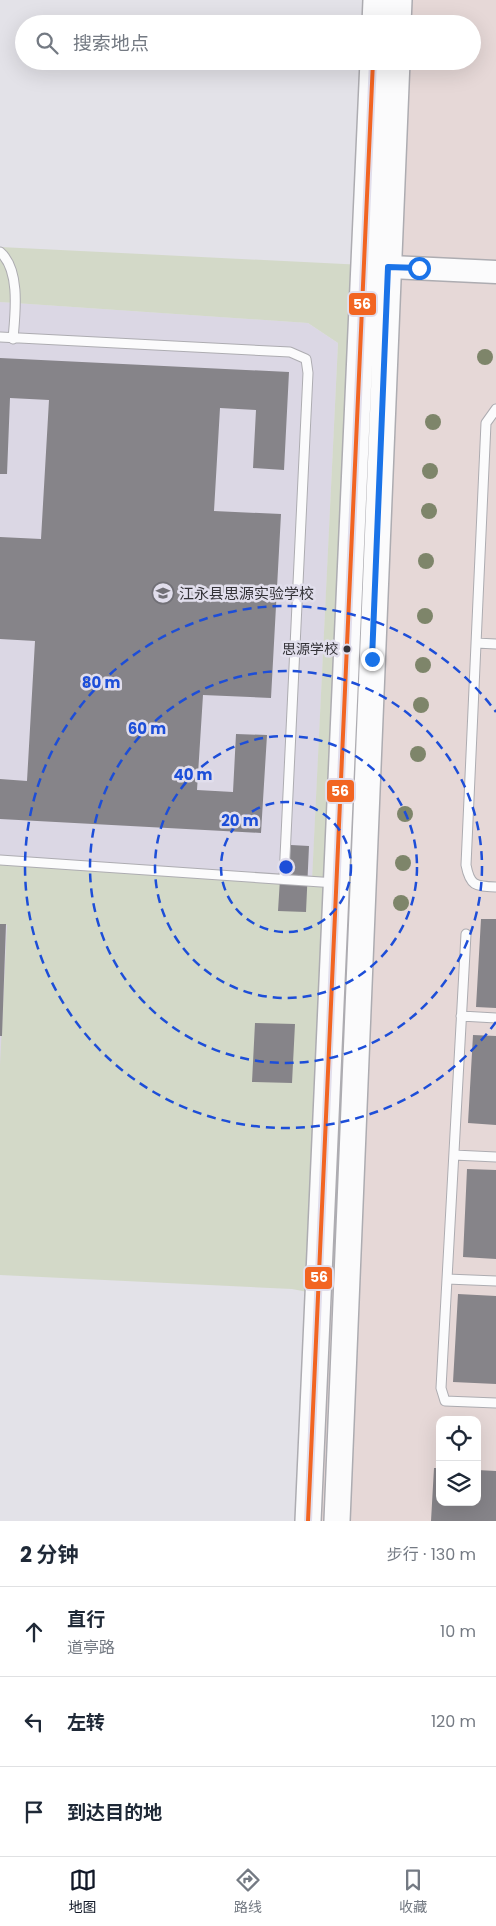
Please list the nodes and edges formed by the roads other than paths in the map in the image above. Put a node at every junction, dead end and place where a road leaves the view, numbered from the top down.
1 (376, 0) edge
2 (399, 0) edge
3 (375, 15) edge
4 (398, 15) edge
5 (373, 70) edge
6 (397, 70) edge
7 (0, 252) edge
8 (364, 266) junction
9 (388, 267) junction
10 (496, 272) edge
11 (0, 337) edge
12 (13, 339) junction
13 (496, 409) edge
14 (476, 643) junction
15 (496, 644) edge
16 (346, 658) junction
17 (372, 659) junction
18 (0, 860) edge
19 (284, 878) junction
20 (336, 882) junction
21 (496, 887) edge
22 (466, 934) dead end
23 (461, 1016) junction
24 (496, 1018) edge
25 (454, 1155) junction
26 (496, 1157) edge
27 (447, 1279) junction
28 (496, 1281) edge
29 (496, 1403) edge
30 (308, 1521) edge
31 (337, 1521) edge

1 - 3 main road
2 - 4 main road
5 - 8 main road
6 - 9 main road
7 - 12 lane
8 - 9 street
8 - 16 main road
9 - 10 street
9 - 17 main road
11 - 12 lane
12 - 19 lane
13 - 14 lane
14 - 15 lane
14 - 21 lane
16 - 17 main road
16 - 20 main road
17 - 31 main road
18 - 19 lane
19 - 20 lane
20 - 30 main road
22 - 23 lane
23 - 24 lane
23 - 25 lane
25 - 26 lane
25 - 27 lane
27 - 28 lane
27 - 29 lane

